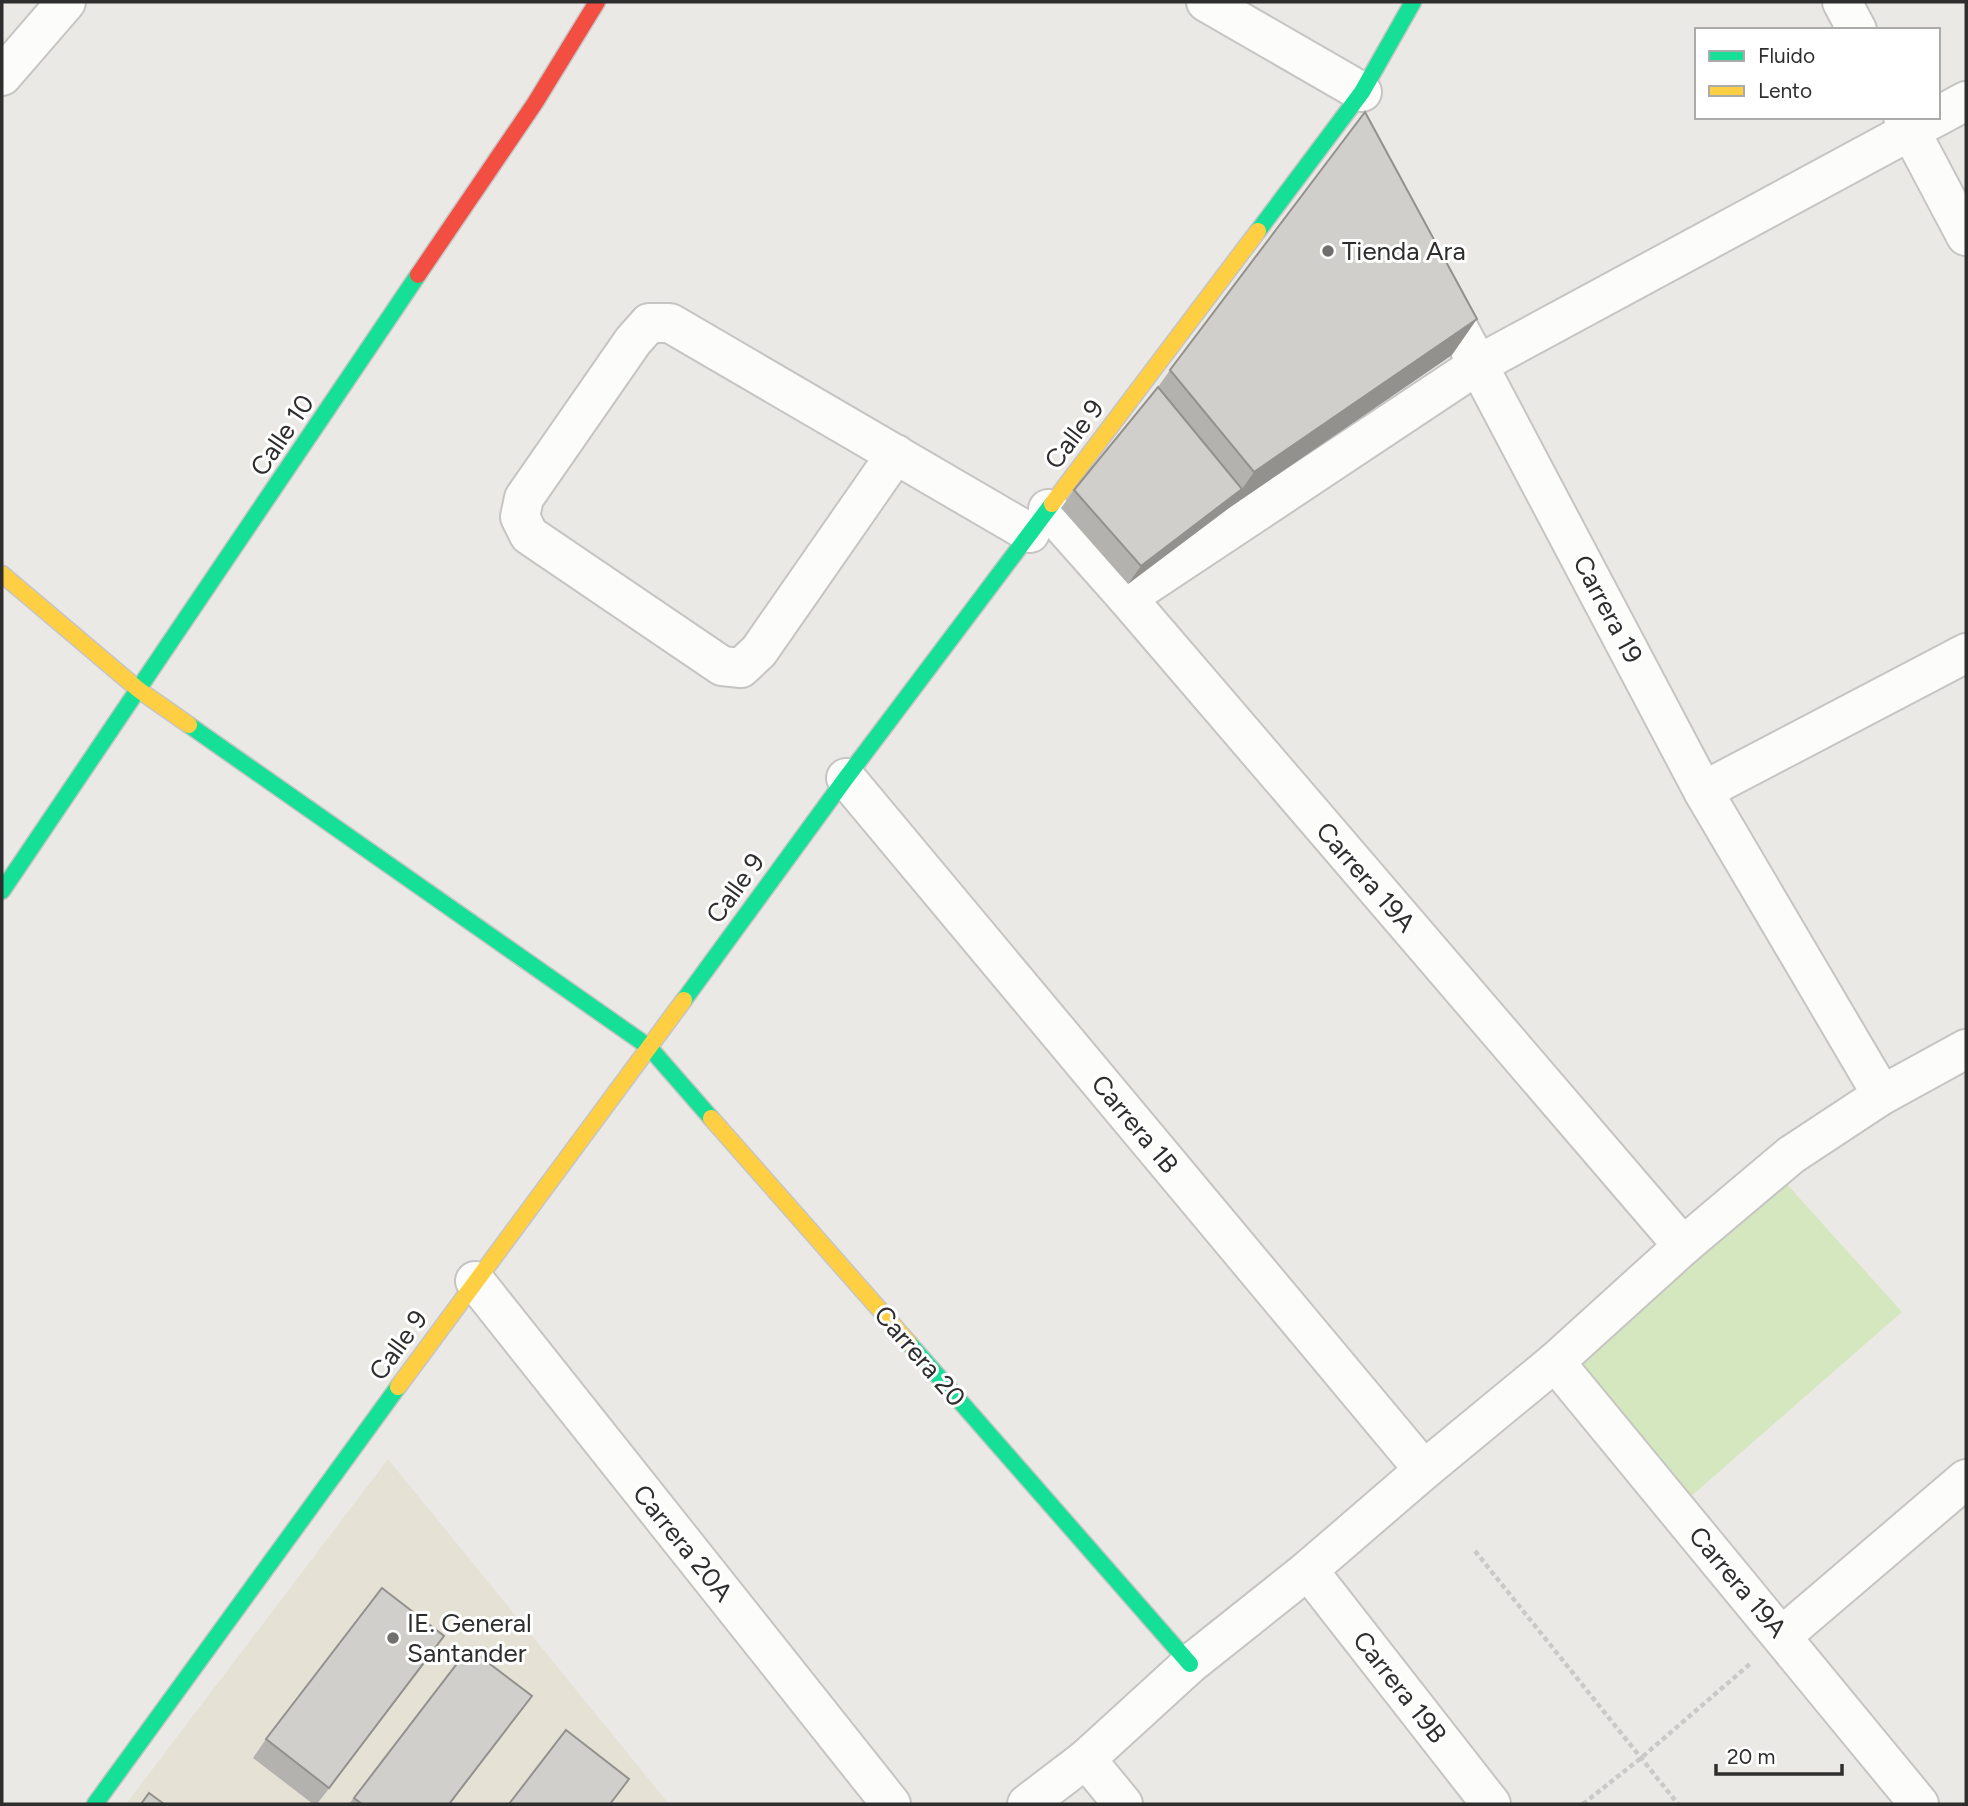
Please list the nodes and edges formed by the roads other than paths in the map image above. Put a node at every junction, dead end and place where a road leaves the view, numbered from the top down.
1 (66, 2) edge
2 (597, 2) edge
3 (1206, 2) edge
4 (1413, 2) edge
5 (1842, 2) edge
6 (1856, 28) edge
7 (2, 76) edge
8 (1966, 101) edge
9 (1353, 104) junction
10 (1940, 112) edge
11 (1922, 120) edge
12 (1363, 152) edge
13 (1966, 236) edge
14 (1421, 258) edge
15 (1479, 364) junction
16 (896, 454) junction
17 (1039, 521) junction
18 (2, 574) edge
19 (1127, 598) junction
20 (1966, 653) edge
21 (139, 690) junction
22 (846, 778) junction
23 (1703, 791) junction
24 (2, 891) edge
25 (649, 1048) junction
26 (1966, 1049) edge
27 (1882, 1095) junction
28 (1683, 1247) junction
29 (475, 1281) junction
30 (1555, 1362) junction
31 (1424, 1470) junction
32 (1966, 1479) edge
33 (1308, 1570) junction
34 (1782, 1636) junction
35 (1190, 1664) junction
36 (1086, 1759) junction
37 (95, 1804) edge
38 (891, 1804) edge
39 (1027, 1804) edge
40 (1123, 1804) edge
41 (1491, 1804) edge
42 (1919, 1804) edge

1 - 7 street
2 - 21 street, Calle 10
3 - 9 street
4 - 9 street, Calle 9
5 - 6 street
8 - 10 street
9 - 12 street
9 - 17 street, Calle 9
11 - 13 street
11 - 15 street
14 - 15 street, Carrera 19
15 - 19 street
15 - 23 street, Carrera 19
16 - 16 street, Carrera 19A
16 - 17 street, Carrera 19A
17 - 19 street, Carrera 19A
17 - 22 street, Calle 9
18 - 21 street, Carrera 20
19 - 28 street, Carrera 19A
20 - 23 street
21 - 24 street, Calle 10
21 - 25 street, Carrera 20
22 - 25 street, Calle 9
22 - 31 street, Carrera 1B
23 - 27 street, Carrera 19
25 - 29 street, Calle 9
25 - 35 street, Carrera 20
26 - 27 street
27 - 28 street
28 - 30 street
29 - 37 street, Calle 9
29 - 38 street, Carrera 20A
30 - 31 street
30 - 34 street, Carrera 19A
31 - 33 street
32 - 34 street
33 - 35 street
33 - 41 street, Carrera 19B
34 - 42 street, Carrera 19A
35 - 36 street
36 - 39 street
36 - 40 street

